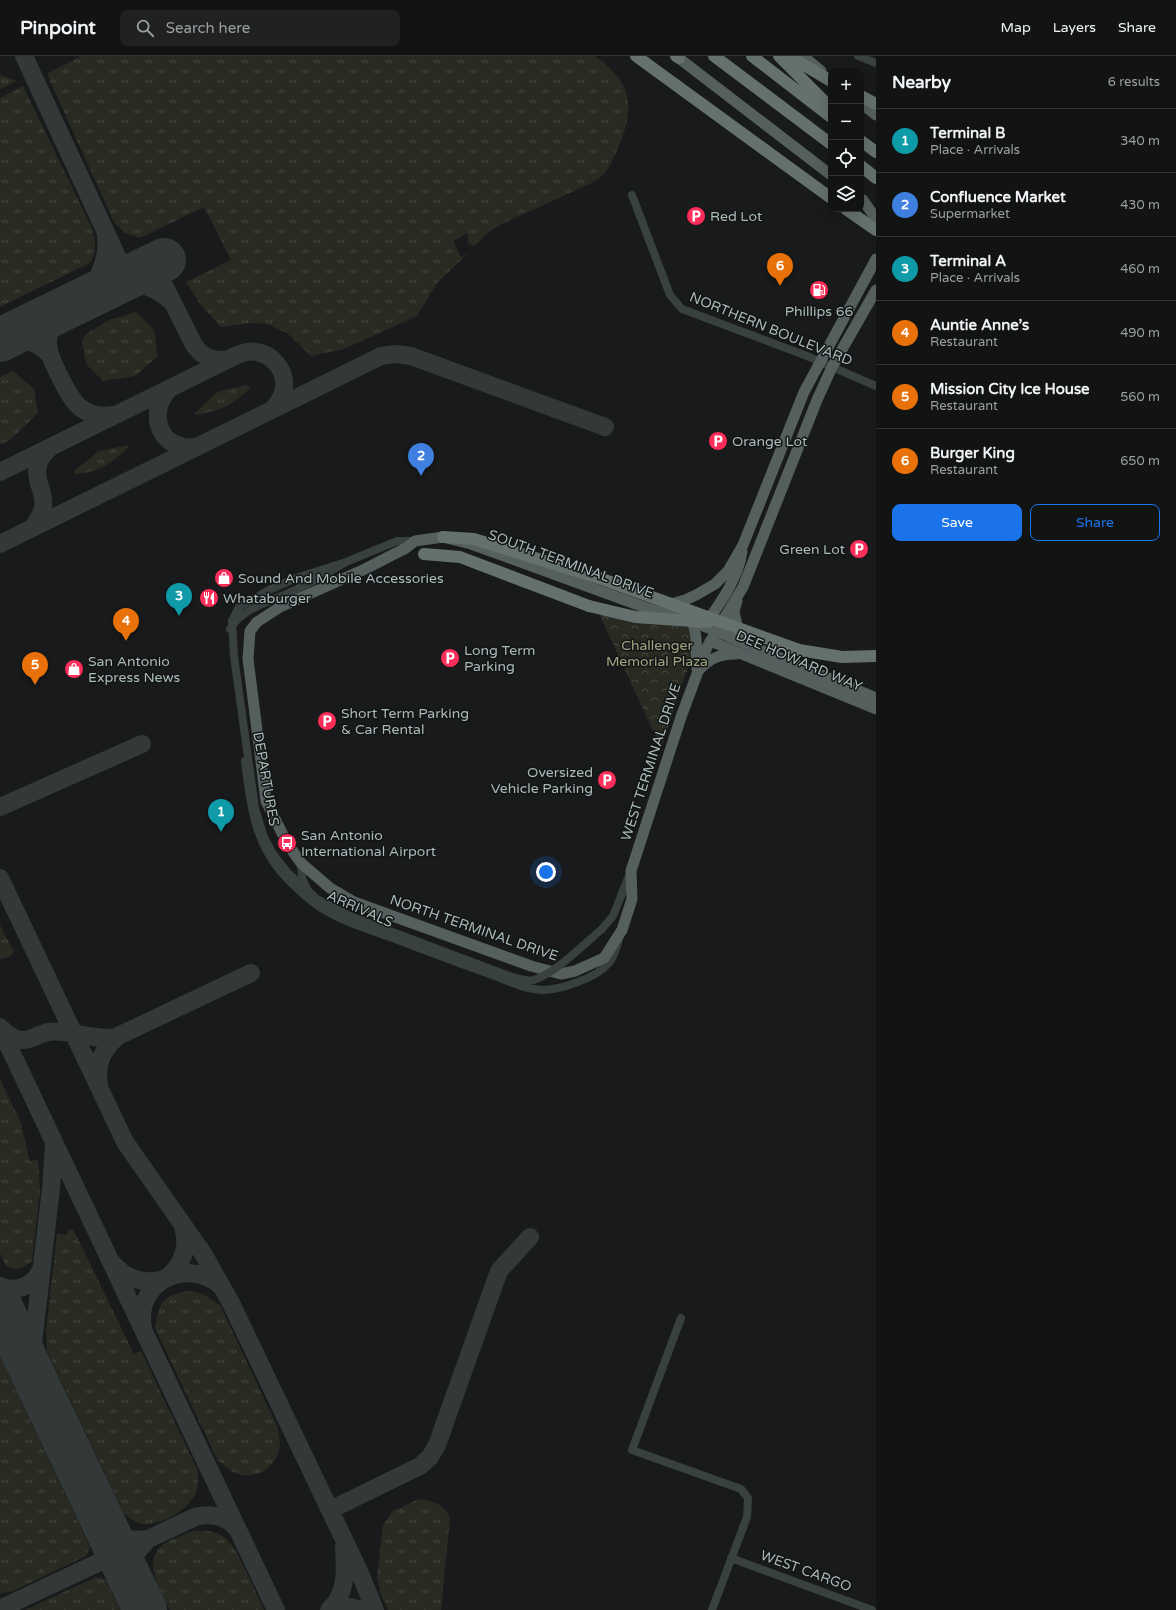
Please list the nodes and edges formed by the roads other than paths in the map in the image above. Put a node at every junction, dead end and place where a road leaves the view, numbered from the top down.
1 (636, 56) edge
2 (714, 56) edge
3 (752, 56) edge
4 (779, 56) edge
5 (789, 56) edge
6 (803, 56) edge
7 (858, 56) edge
8 (677, 57) edge
9 (876, 64) edge
10 (828, 77) edge
11 (828, 78) edge
12 (864, 97) edge
13 (864, 98) edge
14 (876, 100) edge
15 (862, 104) edge
16 (876, 104) edge
17 (828, 105) edge
18 (828, 115) edge
19 (876, 115) edge
20 (862, 140) edge
21 (828, 142) edge
22 (875, 151) edge
23 (864, 168) edge
24 (828, 173) edge
25 (876, 178) edge
26 (632, 195) dead end
27 (828, 196) edge
28 (864, 199) edge
29 (864, 200) edge
30 (864, 202) edge
31 (876, 202) edge
32 (876, 209) edge
33 (850, 212) edge
34 (876, 219) edge
35 (876, 230) edge
36 (876, 259) edge
37 (876, 290) edge
38 (819, 361) junction
39 (832, 367) junction
40 (876, 386) edge
41 (443, 537) junction
42 (415, 541) junction
43 (743, 545) junction
44 (424, 554) dead end
45 (346, 562) junction
46 (738, 596) junction
47 (644, 607) junction
48 (692, 622) junction
49 (727, 624) junction
50 (705, 626) junction
51 (716, 630) junction
52 (710, 641) junction
53 (747, 644) junction
54 (742, 654) junction
55 (876, 656) edge
56 (758, 661) junction
57 (807, 669) junction
58 (697, 672) junction
59 (873, 703) edge
60 (301, 863) junction
61 (631, 871) junction
62 (323, 909) junction
63 (622, 930) junction
64 (681, 1318) dead end
65 (731, 1558) junction
66 (712, 1610) edge
67 (872, 1610) edge

1 - 27 highway
2 - 21 highway
3 - 18 highway
4 - 17 highway
5 - 11 highway
6 - 10 main road
7 - 9 street
8 - 24 main road
12 - 14 highway
13 - 16 highway
15 - 19 main road
20 - 22 highway
23 - 25 highway
26 - 38 street, NORTHERN BOULEVARD
28 - 31 main road
29 - 32 main road
30 - 34 main road
33 - 35 highway
36 - 38 main road
37 - 39 main road
38 - 39 street, NORTHERN BOULEVARD
38 - 43 main road
39 - 40 street, NORTHERN BOULEVARD
39 - 46 main road
41 - 42 main road, SOUTH TERMINAL DRIVE
41 - 47 main road, SOUTH TERMINAL DRIVE
41 - 49 highway, bridge
42 - 45 street
42 - 60 main road, NORTH TERMINAL DRIVE
43 - 47 main road
43 - 50 main road
44 - 49 highway, bridge
45 - 61 street, DEPARTURES, bridge
45 - 62 street, ARRIVALS
46 - 51 main road, WEST TERMINAL DRIVE
46 - 53 main road
47 - 48 main road, SOUTH TERMINAL DRIVE
48 - 50 main road, SOUTH TERMINAL DRIVE
48 - 58 main road
49 - 55 highway, bridge
50 - 51 main road, SOUTH TERMINAL DRIVE
50 - 52 main road
51 - 52 main road, WEST TERMINAL DRIVE
51 - 53 main road, DEE HOWARD WAY
52 - 54 main road, DEE HOWARD WAY
52 - 58 main road, WEST TERMINAL DRIVE
53 - 57 main road, DEE HOWARD WAY
54 - 56 main road, DEE HOWARD WAY
54 - 58 main road
56 - 57 main road
56 - 59 main road, DEE HOWARD WAY
57 - 59 main road, DEE HOWARD WAY
58 - 61 main road, WEST TERMINAL DRIVE
60 - 62 street
60 - 63 main road, NORTH TERMINAL DRIVE
61 - 63 main road, NORTH TERMINAL DRIVE
62 - 63 street, ARRIVALS
64 - 65 street
65 - 66 street
65 - 67 street, WEST CARGO

